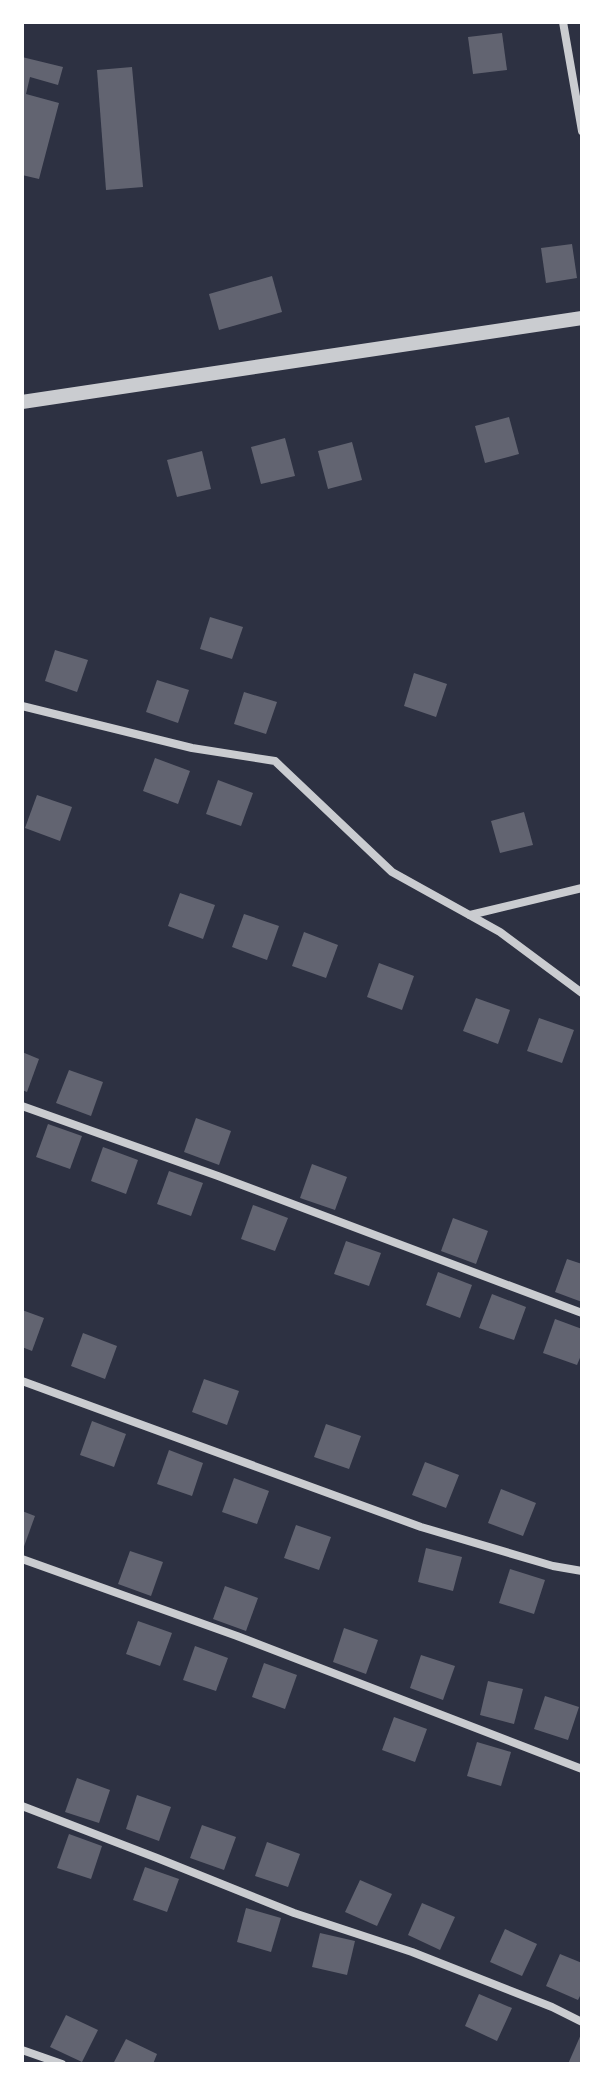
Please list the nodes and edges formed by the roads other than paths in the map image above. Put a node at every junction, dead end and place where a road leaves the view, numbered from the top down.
1 (563, 22) edge
2 (582, 131) edge
3 (582, 318) edge
4 (22, 402) edge
5 (22, 706) edge
6 (582, 888) edge
7 (469, 915) junction
8 (582, 993) edge
9 (22, 1106) edge
10 (582, 1313) edge
11 (22, 1381) edge
12 (22, 1559) edge
13 (582, 1571) edge
14 (582, 1769) edge
15 (22, 1806) edge
16 (582, 2022) edge
17 (22, 2050) edge
18 (62, 2064) edge

1 - 2 street
3 - 4 street
5 - 7 street
6 - 7 street
7 - 8 street
9 - 10 street
11 - 13 street
12 - 14 street
15 - 16 street
17 - 18 street

